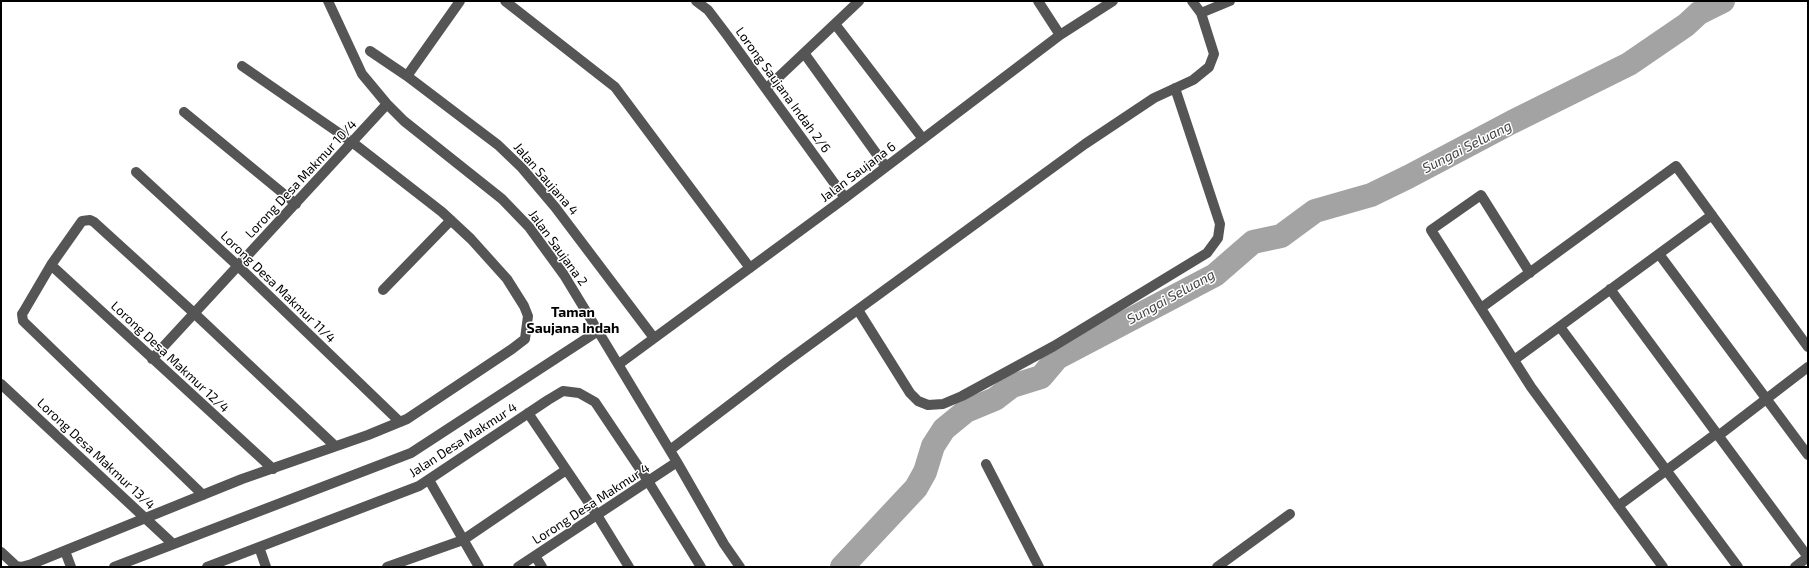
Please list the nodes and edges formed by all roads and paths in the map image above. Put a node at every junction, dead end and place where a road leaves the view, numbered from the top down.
1 (328, 1) edge
2 (460, 1) edge
3 (505, 1) edge
4 (696, 1) edge
5 (859, 1) edge
6 (1038, 1) edge
7 (1113, 1) edge
8 (1192, 1) edge
9 (1230, 1) edge
10 (1201, 13) junction
11 (834, 24) junction
12 (1060, 35) junction
13 (370, 51) dead end
14 (804, 53) junction
15 (242, 66) dead end
16 (407, 76) junction
17 (1175, 88) junction
18 (766, 89) junction
19 (387, 104) junction
20 (184, 112) dead end
21 (923, 139) junction
22 (352, 142) junction
23 (886, 167) junction
24 (136, 172) dead end
25 (845, 198) junction
26 (296, 204) junction
27 (1712, 215) junction
28 (451, 220) junction
29 (1659, 254) junction
30 (51, 265) junction
31 (238, 266) junction
32 (750, 268) junction
33 (1530, 272) junction
34 (1610, 289) junction
35 (383, 290) dead end
36 (1481, 308) junction
37 (858, 310) junction
38 (194, 313) junction
39 (1560, 326) junction
40 (598, 331) junction
41 (654, 338) junction
42 (1808, 347) edge
43 (152, 358) junction
44 (1514, 360) junction
45 (619, 364) junction
46 (1808, 367) edge
47 (1, 384) edge
48 (1767, 399) junction
49 (528, 414) junction
50 (400, 422) junction
51 (1718, 434) junction
52 (336, 446) junction
53 (670, 450) junction
54 (1808, 455) edge
55 (677, 462) junction
56 (986, 464) dead end
57 (273, 469) junction
58 (566, 470) junction
59 (1666, 470) junction
60 (430, 480) junction
61 (648, 481) junction
62 (203, 495) junction
63 (1618, 506) junction
64 (1290, 514) dead end
65 (597, 515) junction
66 (146, 518) junction
67 (463, 540) junction
68 (173, 544) junction
69 (259, 547) junction
70 (65, 551) junction
71 (1, 552) edge
72 (535, 556) junction
73 (1808, 557) edge
74 (1661, 566) edge
75 (71, 567) edge
76 (114, 567) edge
77 (207, 567) edge
78 (266, 567) edge
79 (386, 567) edge
80 (480, 567) edge
81 (518, 567) edge
82 (542, 567) edge
83 (629, 567) edge
84 (701, 567) edge
85 (740, 567) edge
86 (1039, 567) edge
87 (1217, 567) edge
88 (1738, 567) edge
89 (1795, 567) edge

1 - 19 street, Jalan Saujana 2
2 - 16 street
3 - 32 street
4 - 18 street, Lorong Saujana Indah 2/6
5 - 11 street
6 - 12 street
7 - 12 street, Jalan Saujana 6
8 - 10 street
9 - 10 street
10 - 17 street
11 - 14 street
11 - 21 street
12 - 21 street, Jalan Saujana 6
13 - 16 street, Jalan Saujana 4
14 - 18 street
14 - 23 street
15 - 22 street
16 - 41 street, Jalan Saujana 4
17 - 37 street
17 - 37 street
18 - 25 street, Lorong Saujana Indah 2/6
19 - 22 street, Lorong Desa Makmur 10/4
19 - 40 street, Jalan Saujana 2
20 - 26 street
21 - 23 street, Jalan Saujana 6
22 - 26 street, Lorong Desa Makmur 10/4
22 - 28 street
23 - 25 street, Jalan Saujana 6
24 - 31 street, Lorong Desa Makmur 11/4
25 - 32 street, Jalan Saujana 6
26 - 31 street, Lorong Desa Makmur 10/4
27 - 29 street
27 - 33 street
27 - 42 street
28 - 35 street
28 - 50 street
29 - 34 street
29 - 48 street
30 - 38 street
30 - 43 street, Lorong Desa Makmur 12/4
30 - 62 street
31 - 38 street, Lorong Desa Makmur 10/4
31 - 50 street, Lorong Desa Makmur 11/4
32 - 41 street, Jalan Saujana 6
33 - 36 street
33 - 36 street
34 - 39 street
34 - 51 street
36 - 44 street
37 - 53 street
38 - 43 street, Lorong Desa Makmur 10/4
38 - 52 street
39 - 44 street
39 - 59 street
40 - 45 street, Jalan Saujana 2
40 - 68 street
41 - 45 street, Jalan Saujana 6
43 - 57 street, Lorong Desa Makmur 12/4
44 - 63 street
45 - 53 street, Jalan Saujana 2
46 - 48 street
47 - 66 street, Lorong Desa Makmur 13/4
48 - 51 street
48 - 54 street
49 - 58 street
49 - 60 street, Jalan Desa Makmur 4
49 - 61 street, Jalan Desa Makmur 4
50 - 52 street
51 - 59 street
51 - 73 street
52 - 57 street
53 - 55 street, Jalan Saujana 2
55 - 61 street, Lorong Desa Makmur 4
55 - 85 street, Jalan Saujana 2
56 - 86 street
57 - 62 street
58 - 65 street
58 - 67 street
59 - 63 street
59 - 88 street
60 - 67 street
60 - 69 street, Jalan Desa Makmur 4
61 - 65 street, Lorong Desa Makmur 4
61 - 84 street, Jalan Desa Makmur 4
62 - 66 street
63 - 74 street
64 - 87 street
65 - 72 street, Lorong Desa Makmur 4
65 - 83 street
66 - 68 street, Lorong Desa Makmur 13/4
66 - 70 street
67 - 79 street
67 - 80 street
68 - 76 street
69 - 77 street, Jalan Desa Makmur 4
69 - 78 street
70 - 71 street
70 - 75 street
72 - 81 street, Lorong Desa Makmur 4
72 - 82 street
73 - 89 street

